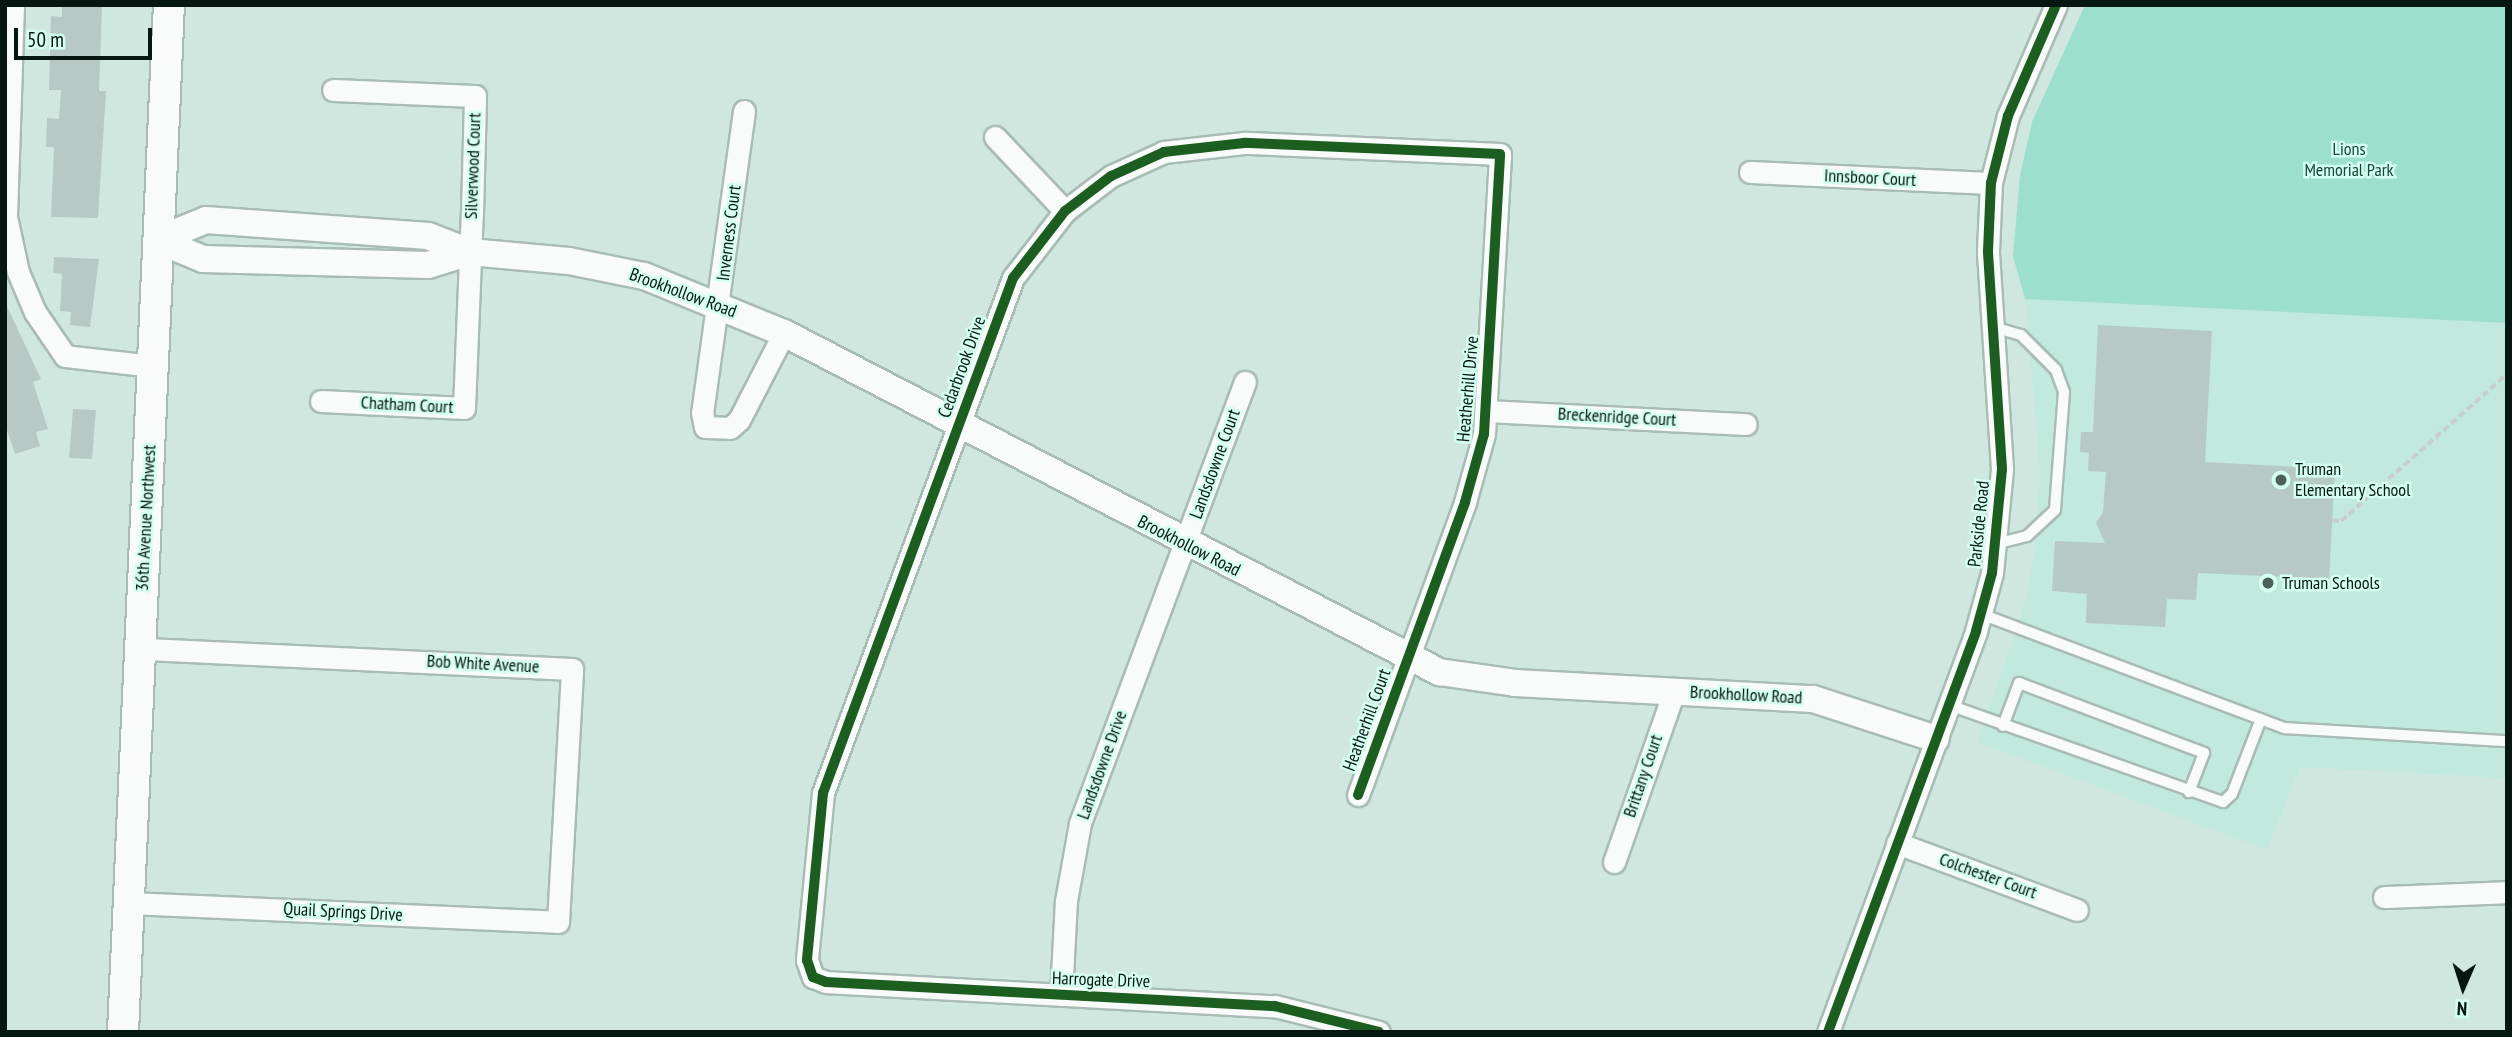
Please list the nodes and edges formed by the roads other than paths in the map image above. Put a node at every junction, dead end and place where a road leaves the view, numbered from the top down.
1 (13, 5) edge
2 (169, 5) edge
3 (2056, 5) edge
4 (334, 90) dead end
5 (744, 111) dead end
6 (995, 137) dead end
7 (1500, 154) joint
8 (1750, 172) dead end
9 (1991, 183) junction
10 (1065, 211) junction
11 (157, 240) junction
12 (470, 253) junction
13 (721, 304) junction
14 (1993, 327) junction
15 (784, 333) junction
16 (153, 366) junction
17 (1245, 382) dead end
18 (321, 401) dead end
19 (1487, 411) junction
20 (1746, 424) dead end
21 (960, 425) junction
22 (1996, 544) junction
23 (1186, 545) junction
24 (1981, 614) junction
25 (140, 649) junction
26 (1408, 657) junction
27 (1674, 692) junction
28 (1949, 705) junction
29 (2262, 719) junction
30 (2003, 726) junction
31 (1936, 739) junction
32 (2507, 741) edge
33 (2189, 792) junction
34 (1358, 795) dead end
35 (1897, 843) junction
36 (1614, 862) dead end
37 (2507, 892) edge
38 (2384, 897) dead end
39 (129, 903) junction
40 (2077, 910) dead end
41 (558, 922) joint
42 (818, 980) joint
43 (1061, 995) junction
44 (123, 1032) edge
45 (1378, 1032) edge
46 (1828, 1032) edge

1 - 16 street
2 - 11 main road, 36th Avenue Northwest
3 - 9 street, Parkside Road
4 - 12 street, Silverwood Court
5 - 13 street, Inverness Court
6 - 10 street
7 - 10 street, Cedarbrook Drive
7 - 19 street, Heatherhill Drive
8 - 9 street, Innsboor Court
9 - 14 street, Parkside Road
10 - 21 street, Cedarbrook Drive
11 - 12 street, Brookhollow Road
11 - 12 street, Brookhollow Road
11 - 16 main road, 36th Avenue Northwest
12 - 13 street, Brookhollow Road
12 - 18 street, Chatham Court
13 - 15 street, Brookhollow Road
13 - 15 street, Inverness Court
14 - 22 street, Parkside Road
14 - 22 lane
15 - 21 street, Brookhollow Road
16 - 25 main road, 36th Avenue Northwest
17 - 23 street, Landsdowne Court
19 - 20 street, Breckenridge Court
19 - 26 street, Heatherhill Drive
21 - 23 street, Brookhollow Road
21 - 42 street, Cedarbrook Drive
22 - 24 street, Parkside Road
23 - 26 street, Brookhollow Road
23 - 43 street, Landsdowne Drive
24 - 28 street, Parkside Road
24 - 29 lane
25 - 39 main road, 36th Avenue Northwest
25 - 41 street, Bob White Avenue
26 - 27 street, Brookhollow Road
26 - 34 street, Heatherhill Court
27 - 31 street, Brookhollow Road
27 - 36 street, Brittany Court
28 - 30 lane
28 - 31 street, Parkside Road
29 - 32 lane
29 - 33 lane
30 - 33 lane
30 - 33 lane
31 - 35 street, Parkside Road
35 - 40 street, Colchester Court
35 - 46 street, Parkside Road
37 - 38 street
39 - 41 street, Quail Springs Drive
39 - 44 main road, 36th Avenue Northwest
42 - 43 street, Harrogate Drive
43 - 45 street, Harrogate Drive

